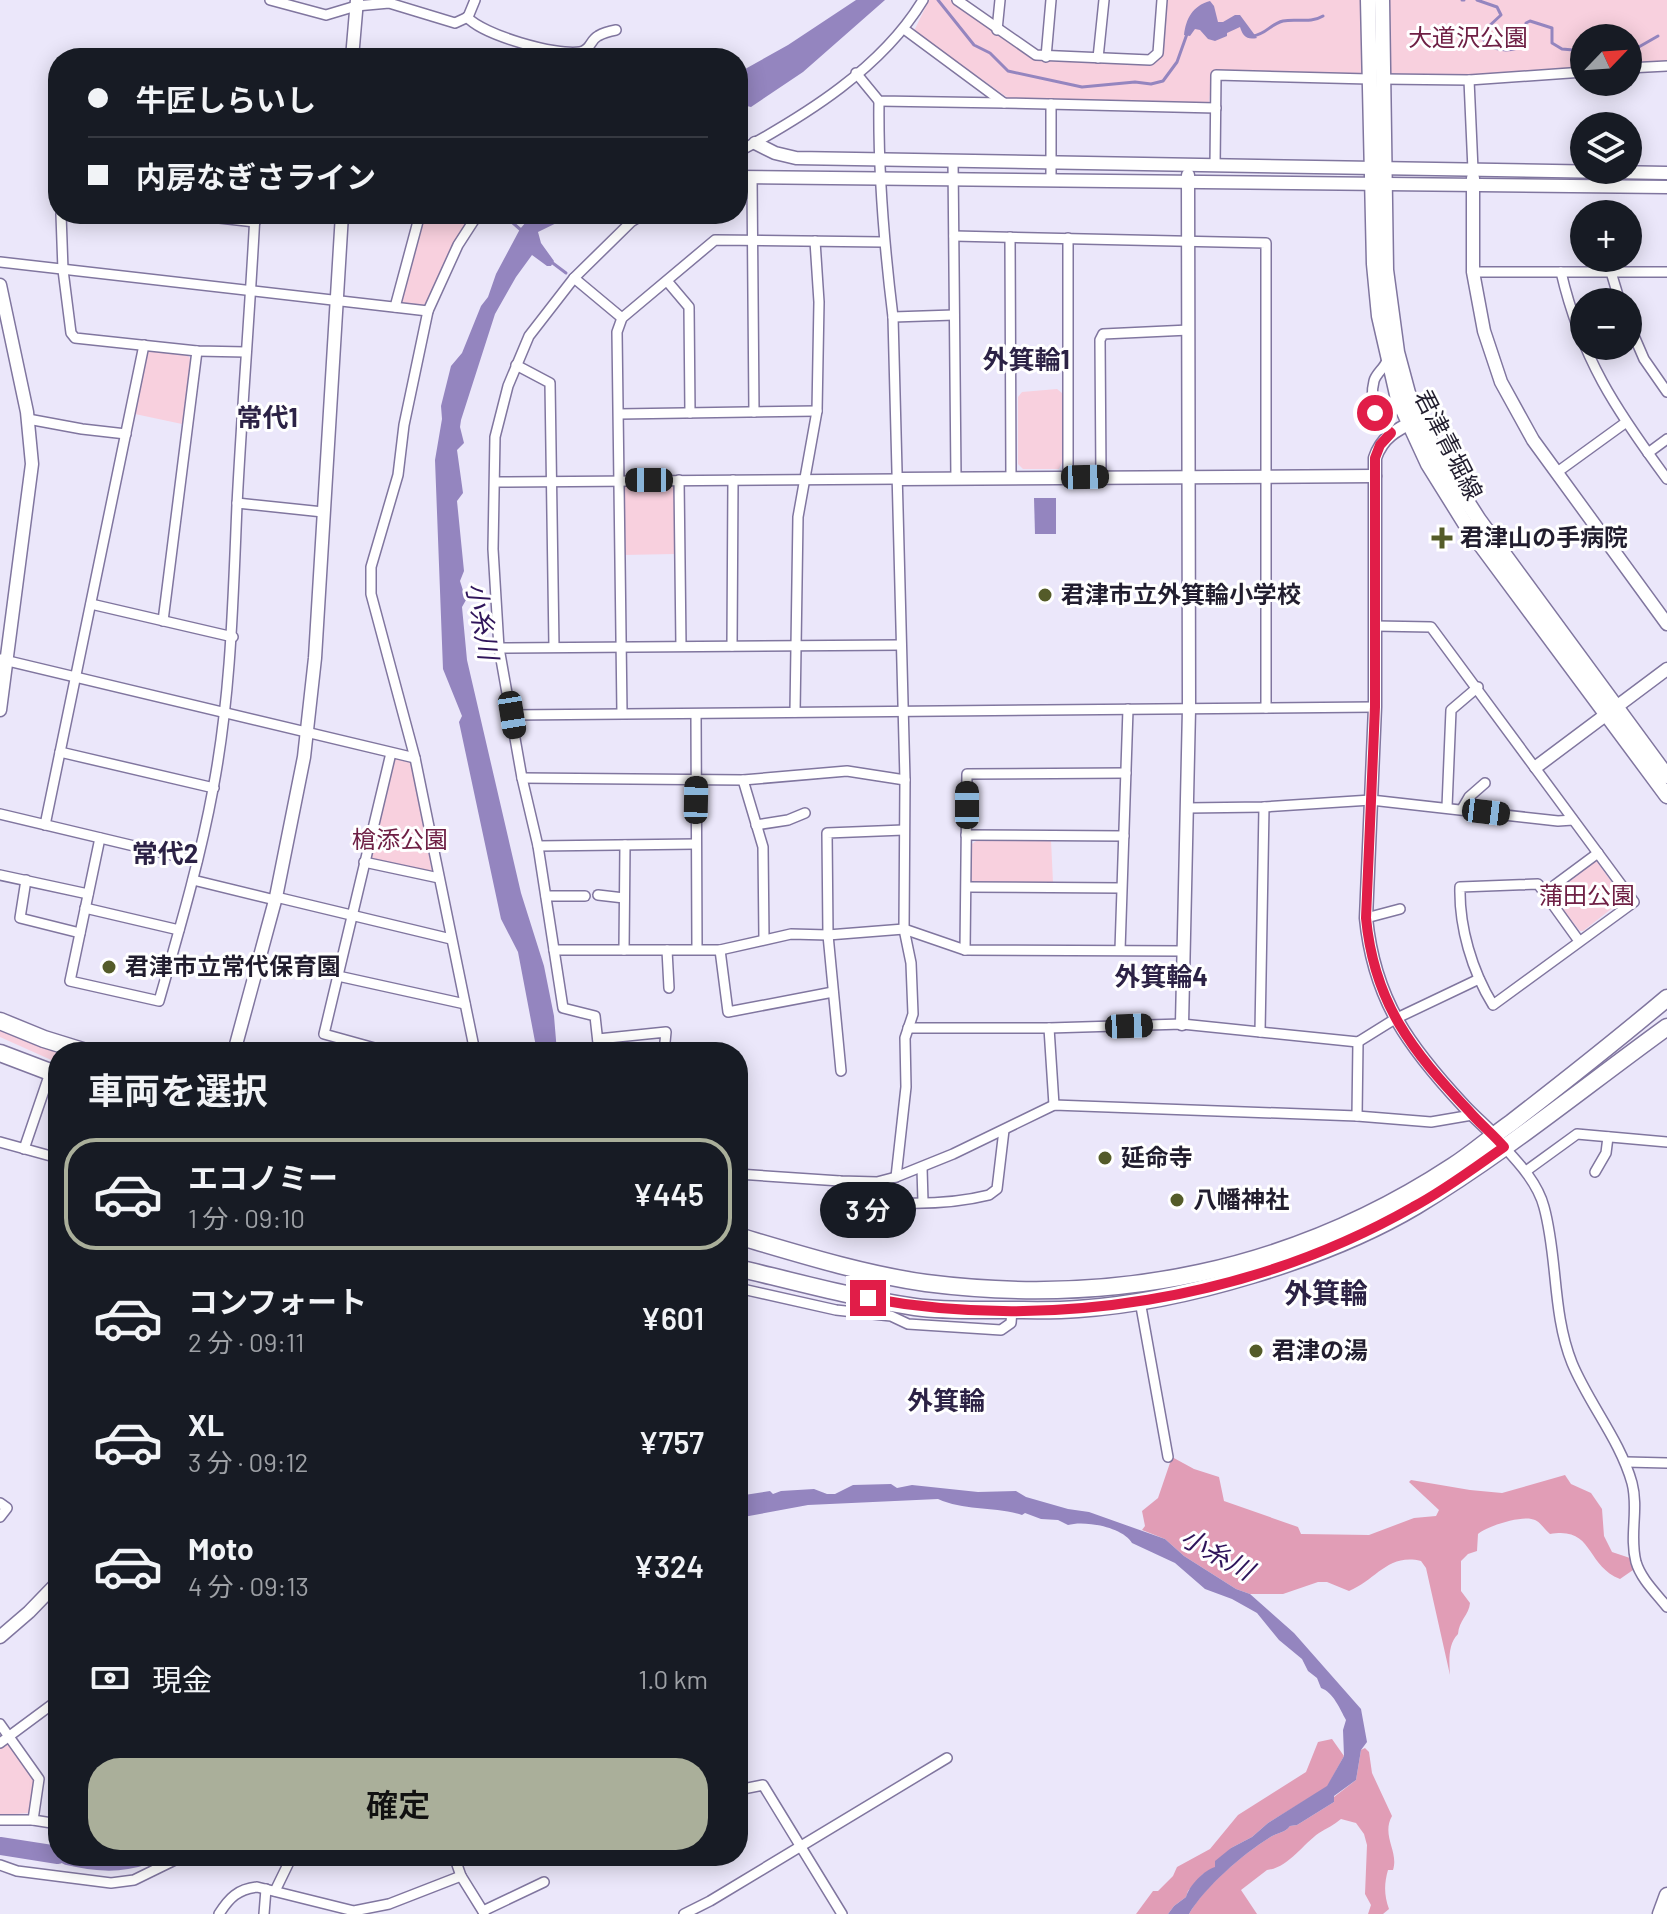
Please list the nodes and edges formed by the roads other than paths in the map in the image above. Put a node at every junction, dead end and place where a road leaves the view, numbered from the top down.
1 (270, 0) edge
2 (475, 0) edge
3 (923, 0) edge
4 (957, 0) edge
5 (1000, 0) edge
6 (1051, 0) edge
7 (1104, 0) edge
8 (1162, 0) edge
9 (1368, 0) edge
10 (1382, 0) edge
11 (356, 3) edge
12 (467, 17) junction
13 (904, 29) junction
14 (616, 30) dead end
15 (997, 30) junction
16 (353, 48) edge
17 (548, 48) edge
18 (588, 48) edge
19 (1046, 57) junction
20 (1098, 58) junction
21 (1667, 66) edge
22 (1642, 67) edge
23 (856, 73) junction
24 (1570, 73) edge
25 (1376, 79) junction
26 (1469, 80) junction
27 (879, 101) junction
28 (1004, 103) junction
29 (1051, 104) junction
30 (1216, 108) junction
31 (755, 143) junction
32 (748, 147) edge
33 (878, 158) junction
34 (953, 160) junction
35 (1051, 163) junction
36 (1188, 166) junction
37 (1215, 166) junction
38 (1667, 173) edge
39 (1378, 176) junction
40 (1473, 177) junction
41 (748, 178) edge
42 (752, 178) junction
43 (879, 178) junction
44 (953, 179) junction
45 (1051, 180) junction
46 (1188, 181) junction
47 (1667, 187) edge
48 (61, 224) edge
49 (255, 224) edge
50 (341, 224) edge
51 (417, 224) edge
52 (472, 224) edge
53 (629, 224) edge
54 (954, 236) junction
55 (1010, 237) junction
56 (1068, 238) junction
57 (753, 240) junction
58 (1189, 240) junction
59 (815, 241) junction
60 (883, 242) junction
61 (0, 262) edge
62 (63, 270) junction
63 (1473, 272) junction
64 (1561, 272) junction
65 (1570, 272) edge
66 (1611, 272) edge
67 (1642, 272) edge
68 (1667, 272) edge
69 (574, 278) junction
70 (667, 281) junction
71 (0, 285) edge
72 (1616, 288) edge
73 (252, 289) junction
74 (335, 299) junction
75 (395, 307) junction
76 (428, 311) junction
77 (954, 315) junction
78 (893, 317) junction
79 (622, 318) junction
80 (1189, 330) junction
81 (144, 345) junction
82 (197, 351) junction
83 (246, 352) junction
84 (1642, 354) edge
85 (1387, 360) junction
86 (516, 365) junction
87 (1667, 392) edge
88 (817, 411) junction
89 (754, 412) junction
90 (690, 413) junction
91 (619, 414) junction
92 (28, 419) junction
93 (1413, 421) junction
94 (1625, 423) junction
95 (1391, 433) junction
96 (126, 434) junction
97 (1667, 439) edge
98 (1648, 453) junction
99 (1556, 473) junction
100 (1190, 476) junction
101 (1268, 476) junction
102 (1375, 476) junction
103 (1068, 477) junction
104 (1101, 477) junction
105 (1011, 478) junction
106 (805, 479) junction
107 (899, 479) junction
108 (956, 479) junction
109 (1667, 479) edge
110 (620, 480) junction
111 (679, 480) junction
112 (733, 480) junction
113 (553, 481) junction
114 (496, 482) junction
115 (237, 503) junction
116 (323, 512) junction
117 (91, 604) junction
118 (163, 621) junction
119 (1667, 624) edge
120 (1376, 626) junction
121 (233, 637) junction
122 (796, 645) junction
123 (901, 645) junction
124 (622, 646) junction
125 (681, 646) junction
126 (732, 646) junction
127 (554, 647) junction
128 (499, 648) junction
129 (3, 660) edge
130 (1667, 669) edge
131 (76, 677) junction
132 (1478, 687) junction
133 (1375, 707) junction
134 (1266, 708) junction
135 (1128, 709) junction
136 (1189, 709) junction
137 (0, 710) edge
138 (1612, 710) junction
139 (903, 711) junction
140 (225, 712) junction
141 (795, 712) junction
142 (622, 713) junction
143 (696, 714) junction
144 (512, 715) junction
145 (306, 731) junction
146 (60, 752) junction
147 (391, 753) junction
148 (415, 758) junction
149 (1536, 767) junction
150 (1126, 773) junction
151 (1667, 776) edge
152 (522, 778) junction
153 (696, 779) junction
154 (743, 780) junction
155 (905, 780) junction
156 (1485, 783) dead end
157 (214, 788) junction
158 (1667, 796) edge
159 (1371, 800) junction
160 (1264, 807) junction
161 (1447, 807) junction
162 (1187, 808) junction
163 (1462, 809) junction
164 (805, 813) dead end
165 (0, 814) edge
166 (1573, 820) junction
167 (45, 825) junction
168 (756, 825) junction
169 (904, 830) junction
170 (966, 835) junction
171 (1124, 836) junction
172 (100, 838) junction
173 (696, 844) junction
174 (625, 845) junction
175 (538, 846) junction
176 (1598, 853) junction
177 (197, 861) junction
178 (364, 862) junction
179 (0, 875) edge
180 (439, 878) junction
181 (26, 880) junction
182 (193, 880) junction
183 (967, 887) junction
184 (1121, 888) junction
185 (1544, 893) junction
186 (88, 894) junction
187 (598, 895) dead end
188 (546, 896) junction
189 (585, 896) dead end
190 (624, 898) junction
191 (276, 899) junction
192 (85, 908) junction
193 (1400, 909) dead end
194 (352, 916) junction
195 (1366, 918) junction
196 (904, 929) junction
197 (179, 930) junction
198 (80, 933) junction
199 (828, 935) junction
200 (451, 939) junction
201 (764, 939) junction
202 (1579, 941) junction
203 (697, 949) junction
204 (554, 950) junction
205 (624, 950) junction
206 (667, 950) junction
207 (720, 950) junction
208 (965, 950) junction
209 (1120, 950) junction
210 (1184, 951) junction
211 (338, 976) junction
212 (1479, 979) junction
213 (669, 988) dead end
214 (833, 992) junction
215 (1667, 998) edge
216 (465, 1004) junction
217 (1395, 1019) junction
218 (0, 1021) edge
219 (1182, 1024) junction
220 (1667, 1027) edge
221 (908, 1028) junction
222 (1049, 1028) junction
223 (1260, 1032) junction
224 (598, 1039) junction
225 (54, 1042) edge
226 (237, 1042) edge
227 (353, 1042) edge
228 (473, 1042) edge
229 (598, 1042) edge
230 (665, 1042) edge
231 (1358, 1042) junction
232 (0, 1053) edge
233 (841, 1071) dead end
234 (48, 1072) edge
235 (48, 1089) edge
236 (1054, 1105) junction
237 (1472, 1115) junction
238 (1357, 1116) junction
239 (1004, 1130) junction
240 (1608, 1137) junction
241 (1499, 1141) junction
242 (0, 1142) edge
243 (1667, 1142) edge
244 (24, 1149) junction
245 (48, 1155) edge
246 (922, 1168) junction
247 (1526, 1171) junction
248 (1595, 1172) dead end
249 (748, 1175) edge
250 (896, 1177) junction
251 (840, 1181) junction
252 (923, 1202) junction
253 (748, 1239) edge
254 (748, 1270) edge
255 (781, 1278) junction
256 (748, 1290) edge
257 (776, 1296) junction
258 (1140, 1301) junction
259 (1012, 1310) junction
260 (1168, 1457) dead end
261 (1626, 1462) junction
262 (1667, 1463) edge
263 (0, 1503) edge
264 (0, 1517) edge
265 (48, 1592) edge
266 (1667, 1607) edge
267 (0, 1637) edge
268 (48, 1707) edge
269 (0, 1724) edge
270 (9, 1736) junction
271 (0, 1743) edge
272 (947, 1758) dead end
273 (748, 1788) edge
274 (0, 1820) edge
275 (33, 1820) junction
276 (48, 1822) edge
277 (801, 1846) junction
278 (0, 1865) edge
279 (163, 1866) edge
280 (286, 1866) edge
281 (458, 1866) edge
282 (461, 1876) junction
283 (544, 1882) dead end
284 (271, 1890) junction
285 (1667, 1895) edge
286 (484, 1912) edge
287 (219, 1914) edge
288 (264, 1914) edge
289 (684, 1914) edge
290 (842, 1914) edge
291 (1660, 1914) edge

1 - 11 street
2 - 12 street
3 - 13 street
4 - 15 street
5 - 15 street
6 - 19 street
7 - 20 street
8 - 20 street
9 - 25 main road, 君津青堀線
10 - 25 main road, 君津青堀線
11 - 12 street
11 - 16 street
12 - 17 street
13 - 23 street
13 - 28 street
14 - 18 street
15 - 19 street
19 - 20 street
21 - 22 street
23 - 27 street
23 - 31 street
24 - 26 street
25 - 26 street
25 - 30 street
25 - 39 main road, 君津青堀線
26 - 40 street
27 - 28 street
27 - 33 street
28 - 29 street
29 - 30 street
29 - 35 street
30 - 37 street
31 - 32 street
31 - 33 street
33 - 34 street
33 - 43 street
34 - 35 street
34 - 44 street
35 - 36 street
35 - 45 street
36 - 37 street
36 - 46 street
37 - 39 street
38 - 40 street
39 - 40 street
39 - 46 street
39 - 85 main road, 君津青堀線
39 - 93 main road, 君津青堀線
40 - 47 street
40 - 63 street
41 - 42 street
42 - 43 street
42 - 57 street
43 - 44 street
43 - 60 street
44 - 45 street
44 - 54 street
45 - 46 street
46 - 58 street
48 - 62 street
49 - 73 street
50 - 74 street
51 - 75 street
52 - 76 street
53 - 69 street
54 - 55 street
54 - 77 street
55 - 56 street
55 - 105 street
56 - 58 street
56 - 103 street
57 - 59 street
57 - 70 street
57 - 89 street
58 - 80 street
58 - 101 street
59 - 60 street
59 - 88 street
60 - 78 street
61 - 62 street
62 - 73 street
62 - 81 street
63 - 64 street
63 - 99 street
64 - 65 street
64 - 94 street
66 - 72 street
67 - 68 street
69 - 79 street
69 - 86 street
70 - 79 street
70 - 90 street
71 - 92 street
73 - 74 street
73 - 83 street
74 - 75 street
74 - 116 street
75 - 76 street
76 - 148 street
77 - 78 street
77 - 108 street
78 - 107 street
79 - 91 street
80 - 100 street
80 - 104 street
81 - 82 street
81 - 96 street
82 - 83 street
82 - 118 street
83 - 115 street
84 - 87 street
85 - 93 main road, 君津青堀線
85 - 95 street
86 - 113 street
86 - 114 street
88 - 89 street
88 - 106 street
89 - 90 street
90 - 91 street
91 - 110 street
92 - 96 street
92 - 129 street
93 - 95 street
93 - 138 main road, 君津青堀線
94 - 98 street
94 - 99 street
95 - 102 street
96 - 117 street
97 - 98 street
98 - 109 street
99 - 119 street
100 - 101 street
100 - 104 street
100 - 136 street
101 - 102 street
101 - 134 street
102 - 120 street
103 - 104 street
103 - 105 street
105 - 108 street
106 - 107 street
106 - 112 street
106 - 122 street
107 - 108 street
107 - 123 street
110 - 111 street
110 - 113 street
110 - 124 street
111 - 112 street
111 - 125 street
112 - 126 street
113 - 114 street
113 - 127 street
114 - 128 street
115 - 116 street
115 - 121 street
116 - 145 street
117 - 118 street
117 - 131 street
118 - 121 street
120 - 132 street
120 - 133 street
121 - 140 street
122 - 123 street
122 - 126 street
122 - 141 street
123 - 139 street
124 - 125 street
124 - 127 street
124 - 142 street
125 - 126 street
127 - 128 street
128 - 144 street
129 - 131 street
129 - 137 street
130 - 138 street
131 - 140 street
131 - 146 street
132 - 149 street
132 - 161 street
133 - 134 street
133 - 159 street
134 - 136 street
135 - 136 street
135 - 139 street
135 - 150 street
136 - 162 street
138 - 149 street
138 - 151 main road, 君津青堀線
138 - 158 main road, 君津青堀線
139 - 141 street
139 - 155 street
140 - 145 street
140 - 157 street
141 - 143 street
142 - 143 street
142 - 144 street
143 - 153 street
144 - 152 street
145 - 147 street
145 - 191 street
146 - 157 street
146 - 167 street
147 - 148 street
147 - 178 street
148 - 180 street
149 - 166 street
150 - 170 street
150 - 171 street
152 - 153 street
152 - 175 street
153 - 154 street
153 - 173 street
154 - 155 street
154 - 168 street
155 - 169 street
156 - 163 street
157 - 177 street
159 - 160 street
159 - 161 street
159 - 195 street
160 - 162 street
160 - 223 street
161 - 163 street
162 - 210 street
163 - 166 street
164 - 168 street
165 - 167 street
166 - 176 street
167 - 172 street
168 - 201 street
169 - 196 street
169 - 199 street
170 - 171 street
170 - 183 street
171 - 184 street
172 - 177 street
172 - 186 street
173 - 174 street
173 - 203 street
174 - 175 street
174 - 190 street
175 - 188 street
176 - 185 street
176 - 202 street
177 - 182 street
178 - 180 street
178 - 194 street
179 - 181 street
180 - 200 street
181 - 186 street
181 - 198 street
182 - 191 street
182 - 197 street
183 - 184 street
183 - 208 street
184 - 209 street
185 - 202 street
185 - 212 street
186 - 192 street
187 - 190 street
188 - 189 street
188 - 204 street
190 - 205 street
191 - 194 street
191 - 226 street
192 - 197 street
192 - 198 street
193 - 195 street
194 - 200 street
194 - 211 street
195 - 217 street
196 - 199 street
196 - 208 street
196 - 221 street
197 - 198 street
199 - 201 street
199 - 214 street
200 - 216 street
201 - 207 street
202 - 212 street
203 - 206 street
203 - 207 street
204 - 205 street
204 - 224 street
205 - 206 street
206 - 213 street
207 - 214 street
208 - 209 street
209 - 210 street
210 - 219 street
211 - 216 street
211 - 227 street
212 - 217 street
214 - 233 street
215 - 241 highway
216 - 228 street
217 - 231 street
217 - 237 street
218 - 225 highway
219 - 222 street
219 - 223 street
220 - 241 highway
221 - 222 street
221 - 250 street
222 - 236 street
223 - 231 street
224 - 229 street
224 - 230 street
231 - 238 street
232 - 234 highway
235 - 244 street
236 - 238 street
236 - 239 street
237 - 238 street
237 - 241 street
239 - 246 street
239 - 252 street
240 - 243 street
240 - 247 street
240 - 248 street
241 - 247 street
241 - 253 highway
241 - 258 highway
242 - 244 street
244 - 245 street
246 - 250 street
246 - 252 street
247 - 261 street
249 - 251 street
250 - 251 street
251 - 252 street
254 - 255 highway
255 - 257 street
255 - 259 highway
256 - 257 street
257 - 259 street
258 - 259 highway
258 - 260 street
261 - 262 street
261 - 266 street
263 - 264 street
265 - 267 street
268 - 270 street
269 - 270 street
270 - 271 street
270 - 275 street
272 - 277 street
273 - 277 street
274 - 275 street
275 - 276 street
277 - 289 street
277 - 290 street
278 - 279 street
280 - 284 street
281 - 282 street
282 - 284 street
282 - 286 street
283 - 286 street
284 - 287 street
284 - 288 street
285 - 291 main road

